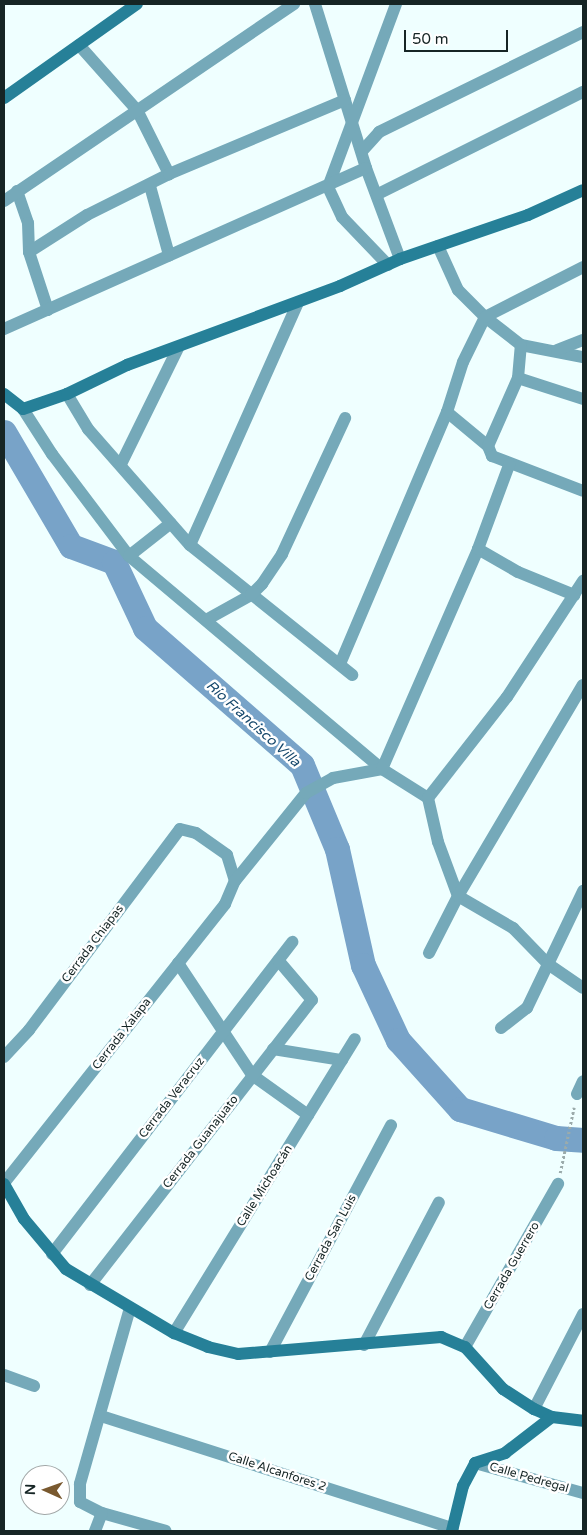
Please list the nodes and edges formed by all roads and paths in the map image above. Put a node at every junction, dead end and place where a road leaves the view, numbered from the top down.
1 (137, 4) edge
2 (294, 4) edge
3 (315, 4) edge
4 (396, 4) edge
5 (583, 32) edge
6 (79, 45) junction
7 (583, 92) edge
8 (4, 98) edge
9 (345, 100) junction
10 (137, 110) junction
11 (353, 124) junction
12 (363, 150) junction
13 (366, 168) junction
14 (169, 174) junction
15 (150, 186) junction
16 (328, 187) junction
17 (583, 190) edge
18 (17, 191) junction
19 (378, 194) junction
20 (4, 201) edge
21 (438, 246) junction
22 (29, 252) junction
23 (169, 255) junction
24 (394, 262) junction
25 (583, 267) edge
26 (298, 302) junction
27 (48, 310) junction
28 (485, 317) junction
29 (4, 329) edge
30 (583, 340) edge
31 (521, 345) junction
32 (178, 348) junction
33 (557, 350) junction
34 (583, 357) edge
35 (518, 378) junction
36 (4, 394) edge
37 (67, 394) junction
38 (583, 399) edge
39 (23, 409) junction
40 (447, 412) junction
41 (345, 418) dead end
42 (488, 446) junction
43 (121, 464) junction
44 (509, 465) junction
45 (583, 490) edge
46 (171, 522) junction
47 (190, 545) junction
48 (478, 550) junction
49 (129, 556) junction
50 (583, 581) edge
51 (251, 595) junction
52 (574, 595) junction
53 (206, 620) junction
54 (340, 664) junction
55 (352, 675) dead end
56 (583, 685) edge
57 (382, 768) junction
58 (428, 798) junction
59 (235, 881) junction
60 (583, 891) edge
61 (458, 896) junction
62 (292, 942) dead end
63 (429, 953) dead end
64 (278, 960) junction
65 (178, 963) junction
66 (548, 964) junction
67 (583, 988) edge
68 (501, 1028) dead end
69 (224, 1030) junction
70 (355, 1039) dead end
71 (273, 1049) junction
72 (4, 1057) edge
73 (342, 1060) junction
74 (252, 1075) junction
75 (583, 1081) edge
76 (577, 1094) joint
77 (308, 1115) junction
78 (391, 1124) dead end
79 (4, 1184) edge
80 (558, 1184) joint
81 (439, 1202) dead end
82 (52, 1254) junction
83 (90, 1285) junction
84 (130, 1308) junction
85 (583, 1314) edge
86 (174, 1333) junction
87 (364, 1345) junction
88 (465, 1347) junction
89 (270, 1352) junction
90 (4, 1375) edge
91 (34, 1386) dead end
92 (534, 1409) junction
93 (101, 1416) junction
94 (552, 1417) junction
95 (583, 1421) edge
96 (475, 1462) junction
97 (583, 1493) edge
98 (102, 1513) junction
99 (452, 1529) edge
100 (95, 1531) edge
101 (166, 1531) edge

1 - 6 main road
2 - 10 street
3 - 9 street
4 - 11 street
5 - 12 street
6 - 8 main road
6 - 10 street
7 - 19 street
9 - 11 street
9 - 14 street
10 - 14 street
10 - 18 street
11 - 12 street
11 - 16 street
12 - 13 street
13 - 16 street
13 - 19 street
14 - 15 street
15 - 22 street
15 - 23 street
16 - 23 street
16 - 24 street
17 - 21 main road
18 - 20 street
18 - 22 street
19 - 24 street
21 - 24 main road
21 - 28 street
22 - 27 street
23 - 27 street
24 - 26 main road
25 - 28 street
26 - 32 main road
26 - 47 street
27 - 29 street
28 - 31 street
28 - 40 street
30 - 33 street
31 - 33 street
31 - 35 street
32 - 37 main road
32 - 43 street
33 - 34 street
35 - 38 street
35 - 42 street
36 - 39 main road
37 - 39 main road
37 - 43 street
39 - 49 street
40 - 42 street
40 - 54 street
41 - 51 street
42 - 44 street
43 - 46 street
44 - 45 street
44 - 48 street
46 - 47 street
46 - 49 street
47 - 51 street
48 - 52 street
48 - 57 street
49 - 53 street
50 - 52 street
51 - 53 street
51 - 54 street
52 - 58 street
53 - 57 street
54 - 55 street
56 - 61 street
57 - 58 street
57 - 59 street, Cerrada Xalapa
58 - 61 street
59 - 65 street, Cerrada Xalapa
59 - 72 street, Cerrada Chiapas
60 - 66 street
61 - 63 street
61 - 66 street
62 - 64 street, Cerrada Veracruz
64 - 69 street, Cerrada Veracruz
64 - 71 street, Cerrada Guanajuato
65 - 69 street
65 - 79 street, Cerrada Xalapa
66 - 67 street
66 - 68 street
69 - 74 street
69 - 82 street, Cerrada Veracruz
70 - 73 street, Calle Michoacán
71 - 73 street
71 - 74 street, Cerrada Guanajuato
73 - 77 street, Calle Michoacán
74 - 77 street
74 - 83 street, Cerrada Guanajuato
75 - 76 street
76 - 80 path
77 - 86 street, Calle Michoacán
78 - 89 street, Cerrada San Luis
79 - 82 main road
80 - 88 street, Cerrada Guerrero
81 - 87 street
82 - 83 main road
83 - 84 main road
84 - 86 main road
84 - 93 street
85 - 92 street
86 - 89 main road
87 - 88 main road
87 - 89 main road
88 - 92 main road
90 - 91 street
92 - 94 main road
93 - 98 street
93 - 99 street, Calle Alcanfores 2
94 - 95 main road
94 - 96 main road
96 - 97 street, Calle Pedregal
96 - 99 main road
98 - 100 street
98 - 101 street

